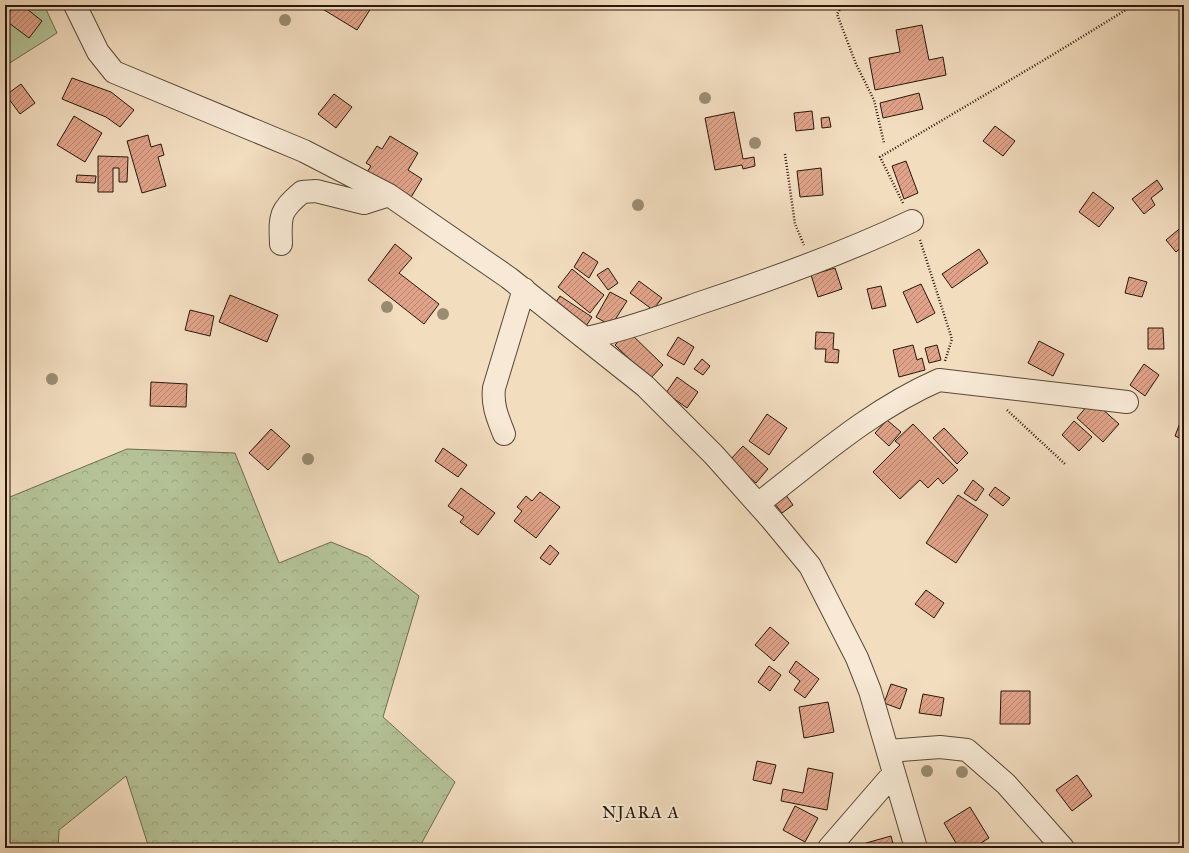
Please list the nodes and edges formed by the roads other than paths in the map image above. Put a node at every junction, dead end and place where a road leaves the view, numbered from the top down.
1 (75, 5) edge
2 (389, 195) junction
3 (912, 221) road end
4 (280, 244) dead end
5 (524, 290) junction
6 (586, 338) junction
7 (1127, 402) dead end
8 (504, 434) dead end
9 (758, 504) junction
10 (888, 751) junction
11 (893, 774) junction
12 (829, 848) edge
13 (916, 848) edge
14 (1063, 848) edge

1 - 2 street
2 - 4 street
2 - 5 street
3 - 6 street
5 - 6 street
5 - 8 street
6 - 9 street
7 - 9 street
9 - 10 street
10 - 11 street
10 - 14 street
11 - 12 street
11 - 13 street

